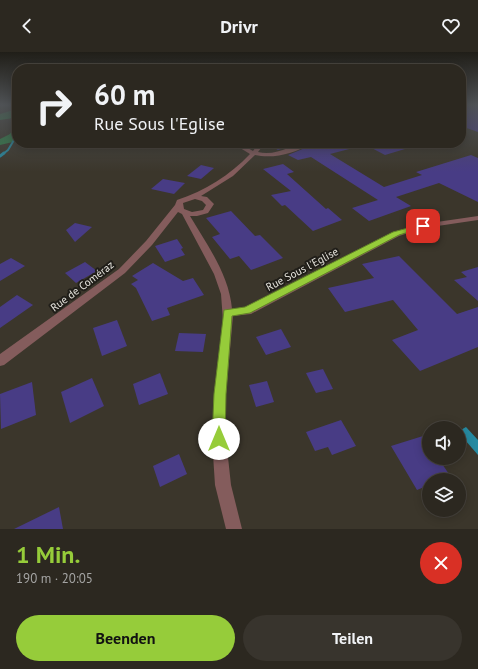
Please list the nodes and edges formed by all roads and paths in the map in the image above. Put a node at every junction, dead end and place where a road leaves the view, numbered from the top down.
1 (243, 148) edge
2 (259, 148) edge
3 (293, 148) edge
4 (254, 155) junction
5 (216, 184) junction
6 (192, 198) junction
7 (210, 202) junction
8 (178, 207) junction
9 (206, 211) junction
10 (186, 214) junction
11 (168, 218) junction
12 (478, 218) edge
13 (196, 235) junction
14 (228, 313) junction
15 (0, 361) edge
16 (234, 529) edge

1 - 4 street
2 - 4 street, Rue de Coméraz
3 - 4 street
4 - 5 street, Rue de Coméraz
5 - 6 street, Rue de Coméraz
5 - 7 street
6 - 7 street
6 - 8 street, Rue de Coméraz
7 - 9 street
8 - 10 street
8 - 11 street, Rue de Coméraz
9 - 10 street
9 - 13 street
10 - 11 street
10 - 13 street
11 - 15 street, Rue de Coméraz
12 - 14 street, Rue Sous l'Eglise
13 - 14 street
14 - 16 street

